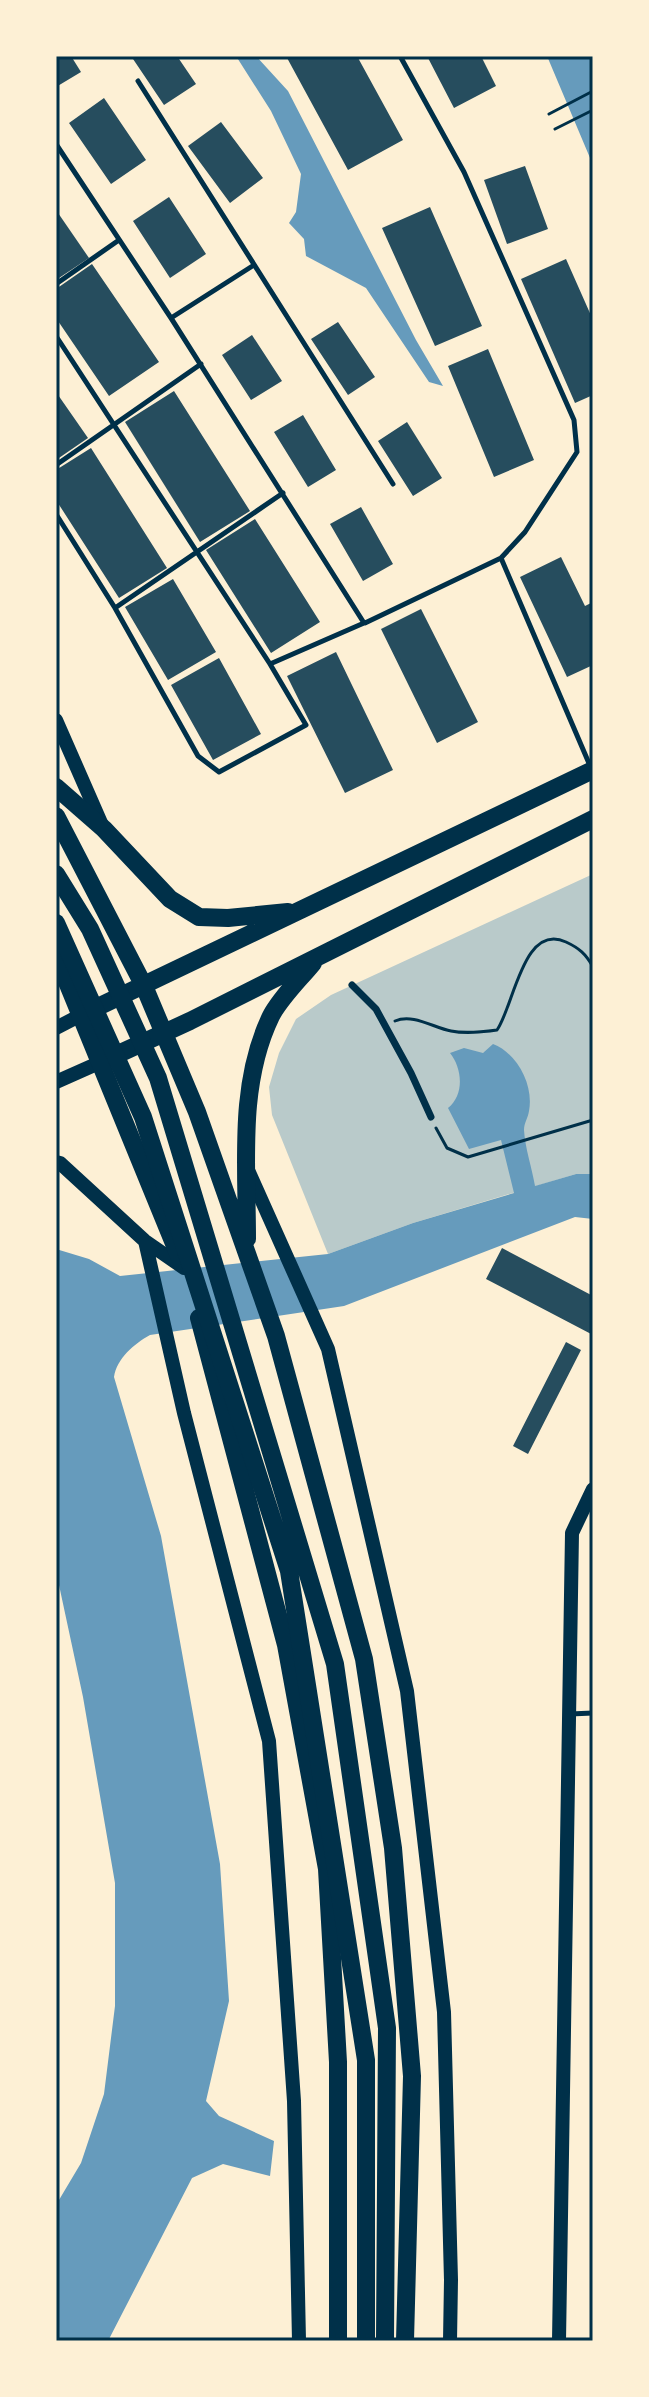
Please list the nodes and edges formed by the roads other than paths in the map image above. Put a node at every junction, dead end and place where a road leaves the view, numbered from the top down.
1 (400, 56) edge
2 (138, 81) dead end
3 (56, 144) edge
4 (119, 240) junction
5 (254, 265) junction
6 (56, 284) edge
7 (171, 318) junction
8 (56, 336) edge
9 (201, 364) junction
10 (114, 424) junction
11 (56, 465) edge
12 (393, 484) dead end
13 (283, 493) junction
14 (56, 514) edge
15 (197, 552) junction
16 (501, 558) junction
17 (115, 608) junction
18 (364, 623) junction
19 (270, 664) junction
20 (56, 720) edge
21 (593, 770) edge
22 (56, 787) edge
23 (56, 816) edge
24 (593, 819) edge
25 (104, 829) junction
26 (56, 874) edge
27 (303, 911) junction
28 (56, 923) edge
29 (56, 955) edge
30 (319, 956) junction
31 (352, 985) dead end
32 (144, 986) junction
33 (81, 1015) junction
34 (56, 1028) edge
35 (162, 1032) junction
36 (101, 1062) junction
37 (56, 1082) edge
38 (431, 1117) road end
39 (56, 1162) edge
40 (247, 1167) junction
41 (145, 1241) junction
42 (247, 1254) junction
43 (184, 1268) junction
44 (593, 1489) edge
45 (593, 1713) edge
46 (569, 1714) junction
47 (299, 2341) edge
48 (338, 2341) edge
49 (366, 2341) edge
50 (385, 2341) edge
51 (405, 2341) edge
52 (450, 2341) edge
53 (559, 2341) edge

1 - 16 lane
2 - 5 lane
3 - 4 lane
4 - 6 lane
4 - 7 lane
5 - 7 lane
5 - 12 lane
7 - 9 lane
8 - 10 lane
9 - 10 lane
9 - 13 lane
10 - 11 lane
10 - 15 lane
13 - 15 lane
13 - 18 lane
14 - 17 lane
15 - 17 lane
15 - 19 lane
16 - 18 lane
16 - 21 lane
17 - 19 lane
18 - 19 lane
20 - 25 street
21 - 27 main road
22 - 25 main road
23 - 32 main road
24 - 30 main road
25 - 27 main road
26 - 50 main road
27 - 32 main road
28 - 49 main road
29 - 33 main road
30 - 35 main road
30 - 40 main road
31 - 38 street
32 - 33 main road
32 - 35 main road
33 - 34 street
33 - 36 main road
35 - 36 main road
35 - 42 main road
36 - 37 street
36 - 43 main road
39 - 41 street
40 - 42 main road
40 - 52 street
41 - 43 street
41 - 47 street
42 - 51 main road
43 - 48 main road
44 - 46 street
45 - 46 lane
46 - 53 street

